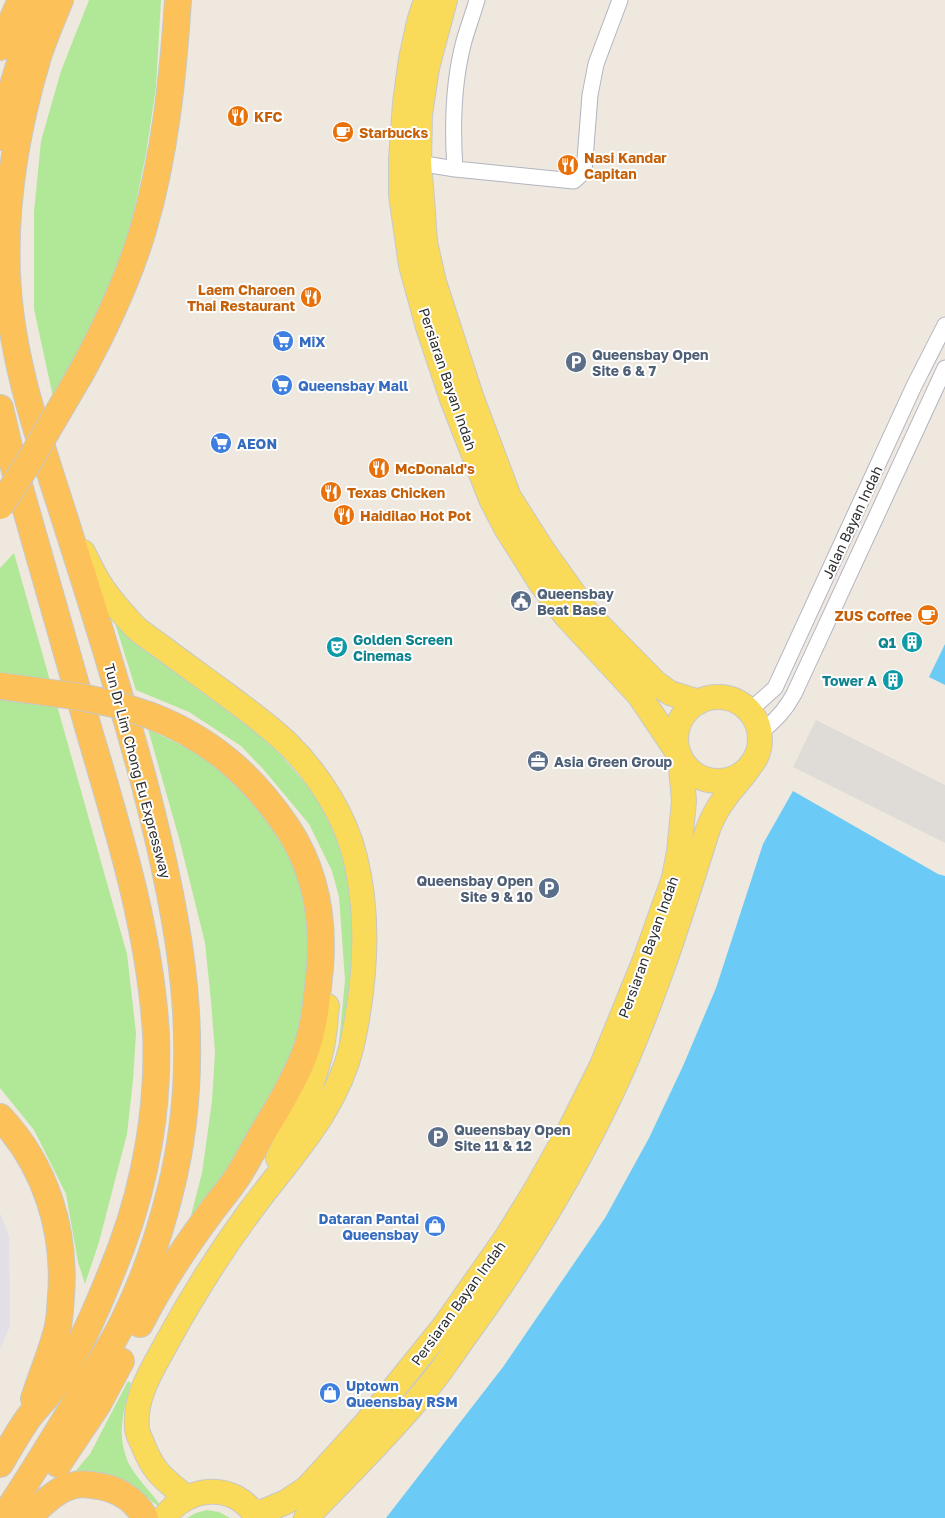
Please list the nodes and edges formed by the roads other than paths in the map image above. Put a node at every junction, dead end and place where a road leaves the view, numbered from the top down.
1 (21, 0) edge
2 (38, 0) edge
3 (60, 0) edge
4 (178, 0) edge
5 (426, 0) edge
6 (445, 0) edge
7 (477, 0) edge
8 (619, 0) edge
9 (0, 47) edge
10 (0, 137) edge
11 (420, 163) junction
12 (455, 169) junction
13 (945, 325) edge
14 (945, 368) edge
15 (0, 408) edge
16 (0, 506) edge
17 (65, 519) junction
18 (0, 686) edge
19 (699, 702) junction
20 (749, 711) junction
21 (760, 733) junction
22 (680, 756) junction
23 (752, 763) junction
24 (315, 889) junction
25 (0, 1118) edge
26 (248, 1214) junction
27 (26, 1421) junction
28 (0, 1464) edge
29 (186, 1497) junction
30 (256, 1517) edge
31 (3, 1518) edge
32 (22, 1518) edge
33 (27, 1518) edge
34 (145, 1518) edge
35 (164, 1518) edge
36 (306, 1518) edge

1 - 9 highway
2 - 10 highway
3 - 17 highway, Tun Dr Lim Chong Eu Expressway
4 - 16 highway, bridge
5 - 22 main road, Persiaran Bayan Indah
6 - 11 main road, Persiaran Bayan Indah
7 - 12 street
8 - 12 street
11 - 12 street
11 - 19 main road, Persiaran Bayan Indah
13 - 20 street, Jalan Bayan Indah
14 - 21 street, Jalan Bayan Indah
15 - 27 highway
17 - 26 main road
17 - 31 highway, Tun Dr Lim Chong Eu Expressway
18 - 24 highway, bridge
19 - 20 main road
19 - 22 main road
20 - 21 main road
21 - 23 main road
22 - 23 main road
22 - 30 main road, Persiaran Bayan Indah
23 - 36 main road, Persiaran Bayan Indah
24 - 26 main road
24 - 32 highway
25 - 27 highway
26 - 29 main road
27 - 28 highway
29 - 30 main road
29 - 35 main road
33 - 34 highway

